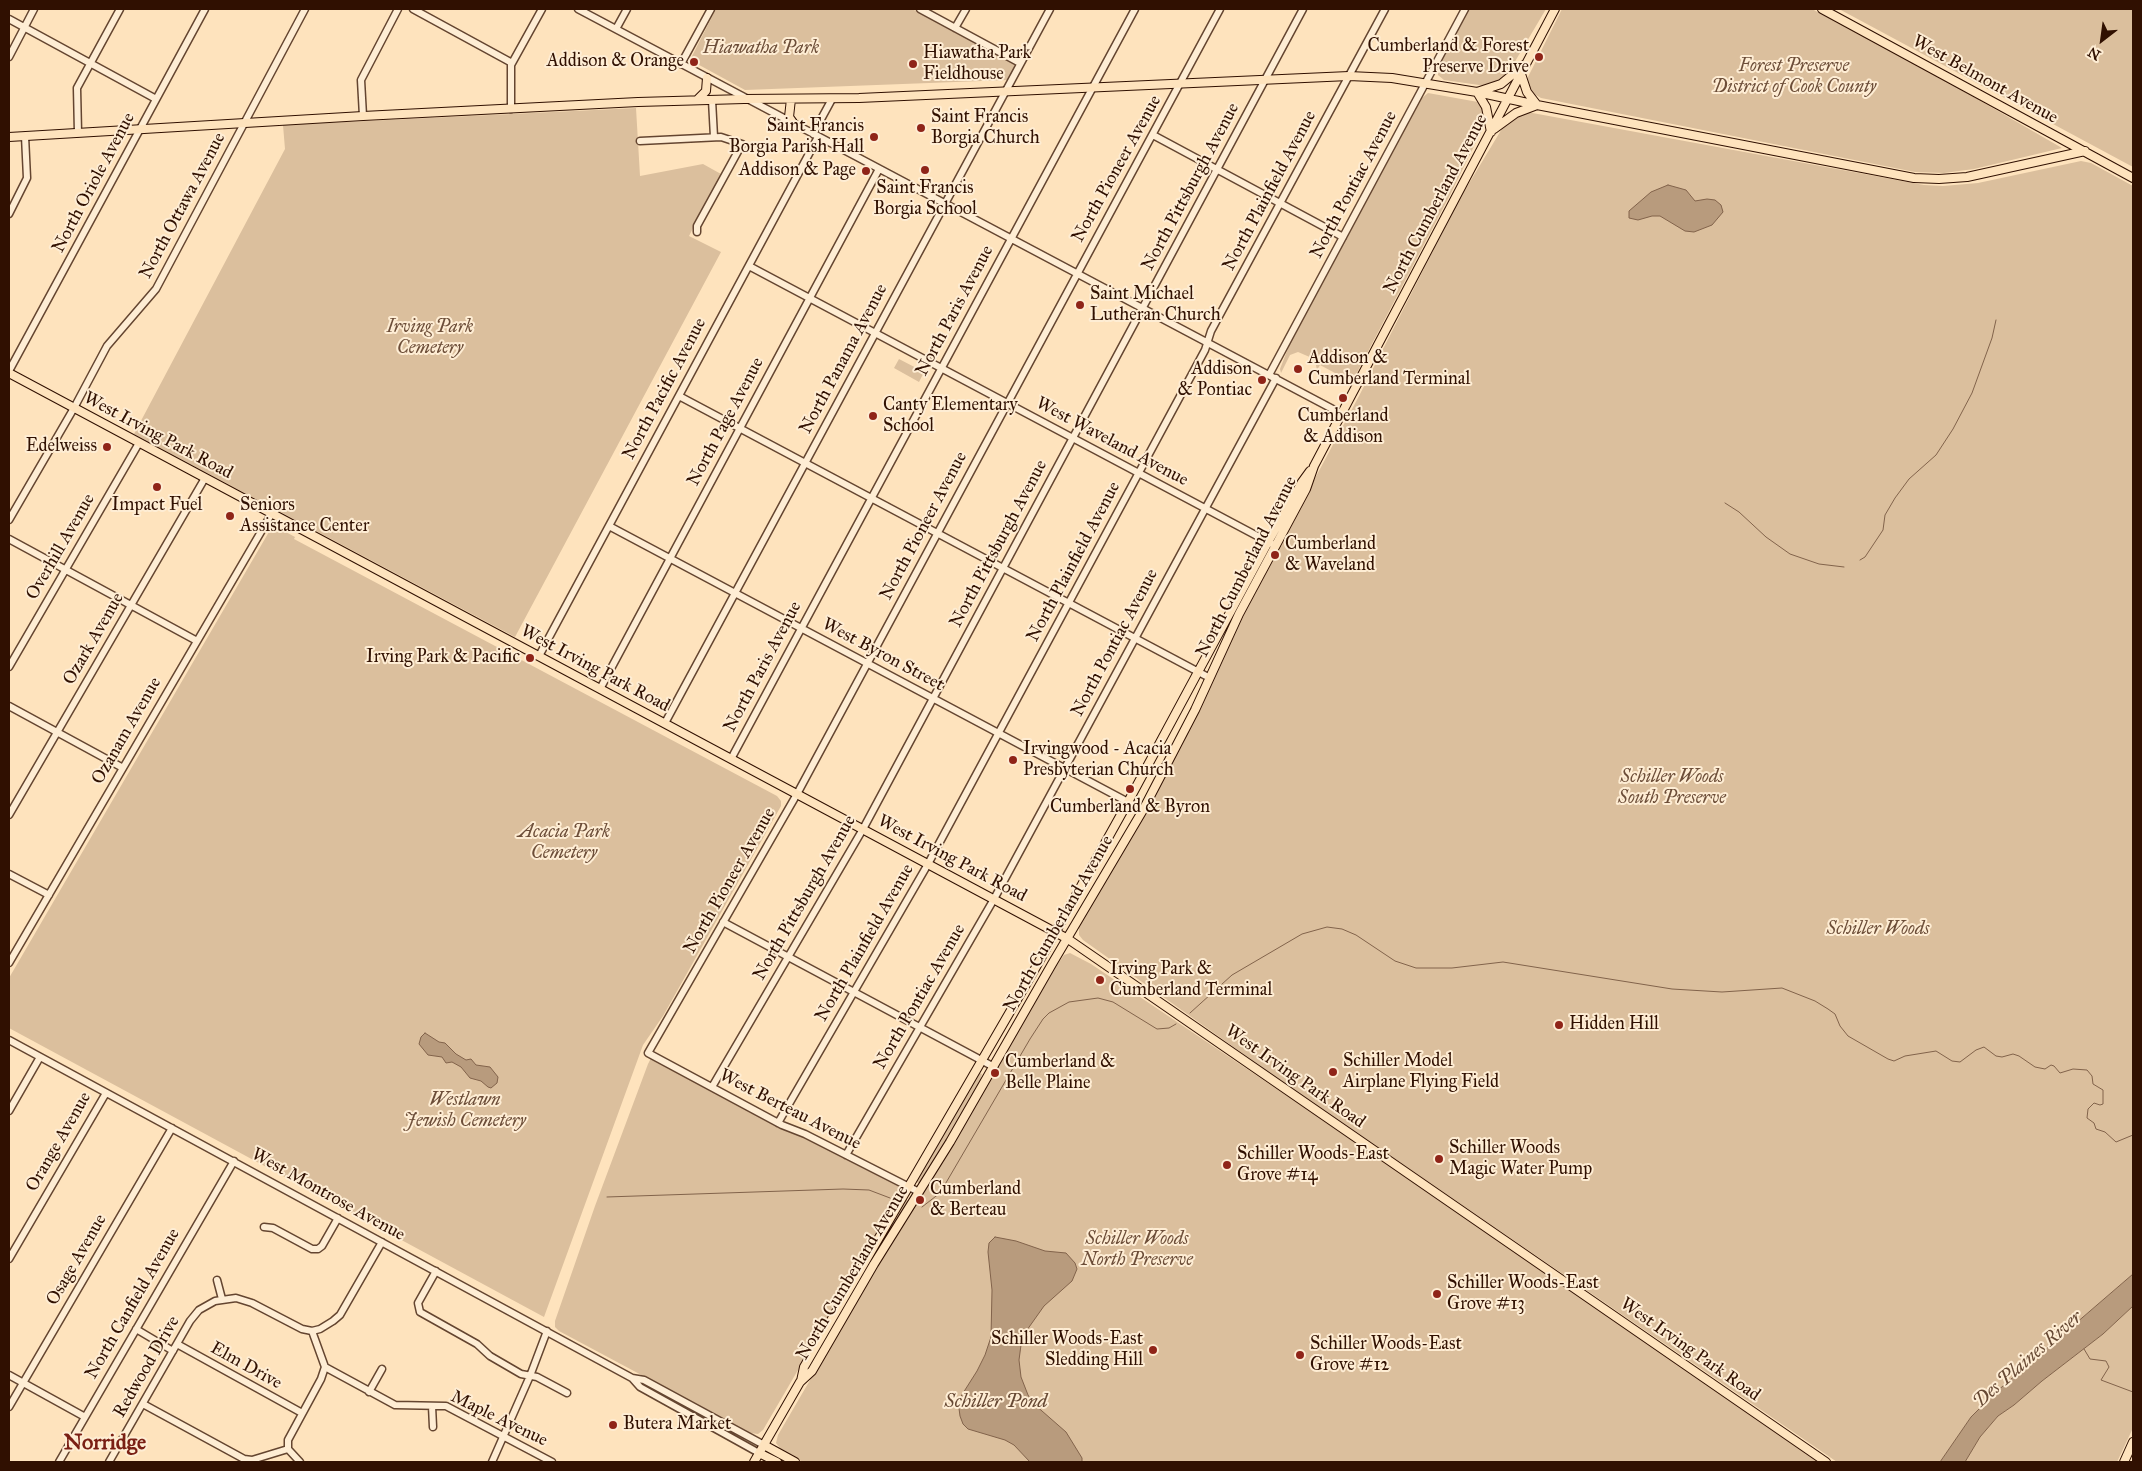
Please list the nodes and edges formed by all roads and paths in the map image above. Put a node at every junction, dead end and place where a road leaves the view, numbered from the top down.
1 (34, 9) edge
2 (120, 9) edge
3 (205, 9) edge
4 (305, 9) edge
5 (398, 9) edge
6 (413, 9) edge
7 (542, 9) edge
8 (578, 9) edge
9 (627, 9) edge
10 (711, 9) edge
11 (920, 9) edge
12 (966, 9) edge
13 (1050, 9) edge
14 (1135, 9) edge
15 (1220, 9) edge
16 (1303, 9) edge
17 (1385, 9) edge
18 (1465, 9) edge
19 (1555, 9) edge
20 (1822, 9) edge
21 (9, 19) edge
22 (24, 28) junction
23 (956, 28) junction
24 (616, 29) junction
25 (9, 57) edge
26 (512, 63) junction
27 (1020, 63) junction
28 (90, 64) junction
29 (682, 64) junction
30 (1526, 64) junction
31 (1521, 74) junction
32 (1349, 76) junction
33 (707, 78) junction
34 (1265, 80) junction
35 (1426, 83) junction
36 (1181, 84) junction
37 (1092, 87) junction
38 (1005, 91) junction
39 (1477, 92) junction
40 (156, 99) junction
41 (744, 99) junction
42 (791, 99) junction
43 (832, 99) junction
44 (1508, 99) junction
45 (697, 100) junction
46 (712, 100) junction
47 (1538, 105) junction
48 (511, 109) junction
49 (363, 116) junction
50 (244, 123) junction
51 (794, 124) junction
52 (139, 130) junction
53 (1491, 132) junction
54 (78, 134) junction
55 (816, 135) junction
56 (1153, 135) junction
57 (25, 136) junction
58 (9, 137) edge
59 (714, 137) junction
60 (640, 141) dead end
61 (2084, 151) junction
62 (879, 169) junction
63 (1217, 170) junction
64 (2133, 178) edge
65 (945, 204) junction
66 (1280, 204) junction
67 (9, 214) edge
68 (697, 232) dead end
69 (1343, 237) junction
70 (1011, 238) junction
71 (749, 266) junction
72 (1077, 273) junction
73 (809, 298) junction
74 (1143, 308) junction
75 (875, 333) junction
76 (1208, 342) junction
77 (941, 368) junction
78 (9, 372) edge
79 (1273, 377) junction
80 (679, 396) junction
81 (1007, 403) junction
82 (74, 408) junction
83 (1342, 414) junction
84 (739, 429) junction
85 (1073, 438) junction
86 (139, 442) junction
87 (805, 464) junction
88 (1314, 466) junction
89 (1139, 473) junction
90 (205, 478) junction
91 (871, 498) junction
92 (1205, 508) junction
93 (272, 513) junction
94 (9, 520) edge
95 (609, 526) junction
96 (937, 533) junction
97 (9, 539) edge
98 (1268, 542) junction
99 (1276, 546) junction
100 (670, 558) junction
101 (1003, 568) junction
102 (65, 570) junction
103 (735, 593) junction
104 (1069, 603) junction
105 (131, 605) junction
106 (801, 628) junction
107 (1135, 638) junction
108 (197, 641) junction
109 (539, 656) junction
110 (867, 663) junction
111 (9, 667) edge
112 (1197, 671) junction
113 (1208, 677) junction
114 (600, 689) junction
115 (933, 698) junction
116 (9, 706) edge
117 (665, 723) junction
118 (57, 732) junction
119 (998, 733) junction
120 (731, 759) junction
121 (123, 768) junction
122 (1064, 768) junction
123 (797, 794) junction
124 (1128, 802) junction
125 (1143, 810) junction
126 (9, 815) edge
127 (863, 829) junction
128 (928, 864) junction
129 (9, 874) edge
130 (49, 895) junction
131 (994, 899) junction
132 (724, 922) junction
133 (1055, 932) junction
134 (1068, 939) junction
135 (788, 957) junction
136 (9, 963) edge
137 (854, 992) junction
138 (919, 1027) junction
139 (9, 1040) edge
140 (648, 1053) joint
141 (40, 1057) junction
142 (982, 1061) junction
143 (994, 1067) junction
144 (712, 1087) junction
145 (106, 1093) junction
146 (9, 1111) edge
147 (778, 1123) junction
148 (172, 1128) junction
149 (846, 1155) junction
150 (234, 1161) junction
151 (909, 1187) junction
152 (919, 1192) junction
153 (338, 1218) junction
154 (264, 1227) dead end
155 (382, 1242) junction
156 (9, 1259) edge
157 (436, 1271) junction
158 (217, 1280) dead end
159 (222, 1299) junction
160 (136, 1329) junction
161 (312, 1331) junction
162 (547, 1331) junction
163 (175, 1348) junction
164 (325, 1368) junction
165 (382, 1368) dead end
166 (9, 1376) edge
167 (530, 1376) junction
168 (632, 1378) junction
169 (800, 1382) junction
170 (23, 1383) junction
171 (369, 1392) junction
172 (567, 1393) dead end
173 (143, 1404) junction
174 (432, 1406) junction
175 (9, 1407) edge
176 (302, 1413) junction
177 (85, 1417) junction
178 (432, 1427) dead end
179 (503, 1435) junction
180 (2133, 1442) edge
181 (764, 1445) junction
182 (288, 1449) junction
183 (759, 1453) junction
184 (2128, 1459) edge
185 (59, 1462) edge
186 (109, 1462) edge
187 (300, 1462) edge
188 (492, 1462) edge
189 (552, 1462) edge
190 (754, 1462) edge
191 (777, 1462) edge
192 (796, 1462) edge
193 (1826, 1462) edge

1 - 22 street
2 - 28 street
3 - 40 street, North Oriole Avenue
4 - 50 street, North Ottawa Avenue
5 - 49 street
6 - 26 street
7 - 26 street
8 - 24 street
9 - 24 street
10 - 29 street
11 - 23 street
12 - 23 street
13 - 27 street, North Panama Avenue
14 - 37 street, North Paris Avenue
15 - 36 street, North Pioneer Avenue
16 - 34 street, North Pittsburgh Avenue
17 - 32 street, North Plainfield Avenue
18 - 35 street, North Pontiac Avenue
19 - 30 main road, North Cumberland Avenue
20 - 61 main road, West Belmont Avenue
21 - 22 street
22 - 25 street
22 - 28 street
23 - 27 street
24 - 29 street
26 - 48 street
27 - 38 street, North Panama Avenue
28 - 40 street
28 - 54 street
29 - 33 street
30 - 31 main road, North Cumberland Avenue
30 - 39 main road
31 - 44 main road, North Cumberland Avenue
31 - 47 main road
32 - 34 main road
32 - 35 main road
32 - 66 street, North Plainfield Avenue
33 - 41 street
33 - 45 main road
34 - 36 main road
34 - 63 street, North Pittsburgh Avenue
35 - 39 main road
35 - 69 street, North Pontiac Avenue
36 - 37 main road
36 - 56 street, North Pioneer Avenue
37 - 38 main road
37 - 70 street, North Paris Avenue
38 - 43 main road
38 - 65 street, North Panama Avenue
39 - 44 main road
39 - 53 main road
40 - 52 street, North Oriole Avenue
41 - 42 main road
41 - 46 main road
41 - 51 street
42 - 43 main road
42 - 51 main road
43 - 55 street, North Pacific Avenue
44 - 47 main road
44 - 53 main road, North Cumberland Avenue
45 - 46 main road
45 - 48 main road
46 - 59 street
47 - 53 main road
47 - 61 main road
48 - 49 main road
49 - 50 main road
50 - 52 main road
50 - 82 street, North Ottawa Avenue
51 - 55 street
52 - 54 main road
52 - 78 street, North Oriole Avenue
53 - 83 main road, North Cumberland Avenue
54 - 57 main road
55 - 62 street
55 - 71 street, North Pacific Avenue
56 - 63 street
56 - 72 street, North Pioneer Avenue
57 - 58 main road
57 - 67 street
59 - 60 street
59 - 68 street
61 - 64 main road, West Belmont Avenue
62 - 65 street
62 - 73 street, North Page Avenue
63 - 66 street
63 - 74 street, North Pittsburgh Avenue
65 - 70 street
65 - 75 street, North Panama Avenue
66 - 69 street
66 - 76 street, North Plainfield Avenue
69 - 79 street, North Pontiac Avenue
70 - 72 street
70 - 77 street, North Paris Avenue
71 - 73 street, West Waveland Avenue
71 - 80 street, North Pacific Avenue
72 - 74 street
72 - 81 street, North Pioneer Avenue
73 - 75 street, West Waveland Avenue
73 - 84 street, North Page Avenue
74 - 76 street
74 - 85 street, North Pittsburgh Avenue
75 - 77 street, West Waveland Avenue
75 - 87 street, North Panama Avenue
76 - 79 street
76 - 89 street, North Plainfield Avenue
77 - 81 street, West Waveland Avenue
77 - 91 street, North Paris Avenue
78 - 82 main road, West Irving Park Road
79 - 83 street
79 - 92 street, North Pontiac Avenue
80 - 84 street
80 - 95 street, North Pacific Avenue
81 - 85 street, West Waveland Avenue
81 - 96 street, North Pioneer Avenue
82 - 86 main road, West Irving Park Road
82 - 94 street, North Ottawa Avenue
83 - 88 main road, North Cumberland Avenue
84 - 87 street
84 - 100 street, North Page Avenue
85 - 89 street, West Waveland Avenue
85 - 101 street, North Pittsburgh Avenue
86 - 90 main road, West Irving Park Road
86 - 102 street, Overhill Avenue
87 - 91 street
87 - 103 street, North Panama Avenue
88 - 98 main road, North Cumberland Avenue
88 - 99 main road, North Cumberland Avenue
89 - 92 street, West Waveland Avenue
89 - 104 street, North Plainfield Avenue
90 - 93 main road, West Irving Park Road
90 - 105 street, Ozark Avenue
91 - 96 street
91 - 106 street, North Paris Avenue
92 - 98 street, West Waveland Avenue
92 - 107 street, North Pontiac Avenue
93 - 108 street, Ozanam Avenue
93 - 109 main road, West Irving Park Road
95 - 100 street, West Byron Street
95 - 109 street, North Pacific Avenue
96 - 101 street
96 - 110 street, North Pioneer Avenue
97 - 102 street
98 - 99 street, West Waveland Avenue
98 - 112 main road, North Cumberland Avenue
99 - 113 main road, North Cumberland Avenue
100 - 103 street, West Byron Street
100 - 114 street, North Page Avenue
101 - 104 street
101 - 115 street, North Pittsburgh Avenue
102 - 105 street
102 - 111 street, Overhill Avenue
103 - 106 street, West Byron Street
103 - 117 street, North Panama Avenue
104 - 107 street
104 - 119 street, North Plainfield Avenue
105 - 108 street
105 - 118 street, Ozark Avenue
106 - 110 street, West Byron Street
106 - 120 street, North Paris Avenue
107 - 112 street
107 - 122 street, North Pontiac Avenue
108 - 121 street, Ozanam Avenue
109 - 114 main road, West Irving Park Road
110 - 115 street, West Byron Street
110 - 123 street, North Pioneer Avenue
112 - 113 street
112 - 124 main road, North Cumberland Avenue
113 - 125 main road, North Cumberland Avenue
114 - 117 main road, West Irving Park Road
115 - 119 street, West Byron Street
115 - 127 street, North Pittsburgh Avenue
116 - 118 street
117 - 120 main road, West Irving Park Road
118 - 121 street
118 - 126 street, Ozark Avenue
119 - 122 street, West Byron Street
119 - 128 street, North Plainfield Avenue
120 - 123 main road, West Irving Park Road
121 - 130 street, Ozanam Avenue
122 - 124 street, West Byron Street
122 - 131 street, North Pontiac Avenue
123 - 127 main road, West Irving Park Road
123 - 132 street, North Pioneer Avenue
124 - 125 street, West Byron Street
124 - 133 main road, North Cumberland Avenue
125 - 134 main road, North Cumberland Avenue
127 - 128 main road, West Irving Park Road
127 - 135 street, North Pittsburgh Avenue
128 - 131 main road, West Irving Park Road
128 - 137 street, North Plainfield Avenue
129 - 130 street
130 - 136 street, Ozanam Avenue
131 - 133 main road, West Irving Park Road
131 - 138 street, North Pontiac Avenue
132 - 135 street
132 - 140 street, North Pioneer Avenue
133 - 134 main road, West Irving Park Road
133 - 142 main road, North Cumberland Avenue
134 - 143 main road, North Cumberland Avenue
134 - 193 main road, West Irving Park Road
135 - 137 street
135 - 144 street, North Pittsburgh Avenue
137 - 138 street
137 - 147 street, North Plainfield Avenue
138 - 142 street
138 - 149 street, North Pontiac Avenue
139 - 141 street, West Montrose Avenue
140 - 144 street, West Berteau Avenue
141 - 145 street, West Montrose Avenue
141 - 146 street
142 - 143 street
142 - 151 main road, North Cumberland Avenue
143 - 152 main road, North Cumberland Avenue
144 - 147 street, West Berteau Avenue
145 - 148 street, West Montrose Avenue
145 - 156 street, Orange Avenue
147 - 149 street, West Berteau Avenue
148 - 150 street, West Montrose Avenue
148 - 170 street, Osage Avenue
149 - 151 street, West Berteau Avenue
150 - 153 street, West Montrose Avenue
150 - 160 street, North Canfield Avenue
151 - 152 street, West Berteau Avenue
151 - 169 main road, North Cumberland Avenue
152 - 169 main road, North Cumberland Avenue
153 - 154 street
153 - 155 street, West Montrose Avenue
155 - 157 street, West Montrose Avenue
155 - 161 street
157 - 162 street, West Montrose Avenue
157 - 167 street
158 - 159 street
159 - 161 street
159 - 163 street, Redwood Drive
160 - 163 street, Elm Drive
160 - 177 street, North Canfield Avenue
161 - 164 street
162 - 167 street
162 - 168 street, West Montrose Avenue
163 - 173 street, Redwood Drive
163 - 176 street, Elm Drive
164 - 171 street, Maple Avenue
164 - 176 street
165 - 171 street
166 - 170 street
167 - 172 street
167 - 179 street
168 - 181 street, West Montrose Avenue
168 - 183 street, West Montrose Avenue
169 - 181 main road, North Cumberland Avenue
170 - 175 street, Osage Avenue
170 - 177 street
171 - 174 street, Maple Avenue
173 - 182 street
173 - 186 street, Redwood Drive
174 - 178 street, Maple Avenue
174 - 179 street, Maple Avenue
176 - 182 street
177 - 185 street, North Canfield Avenue
179 - 188 street
179 - 189 street, Maple Avenue
180 - 184 main road
181 - 183 main road, North Cumberland Avenue
181 - 192 main road, West Montrose Avenue
182 - 187 street
183 - 190 main road, North Cumberland Avenue
183 - 191 main road, West Montrose Avenue

